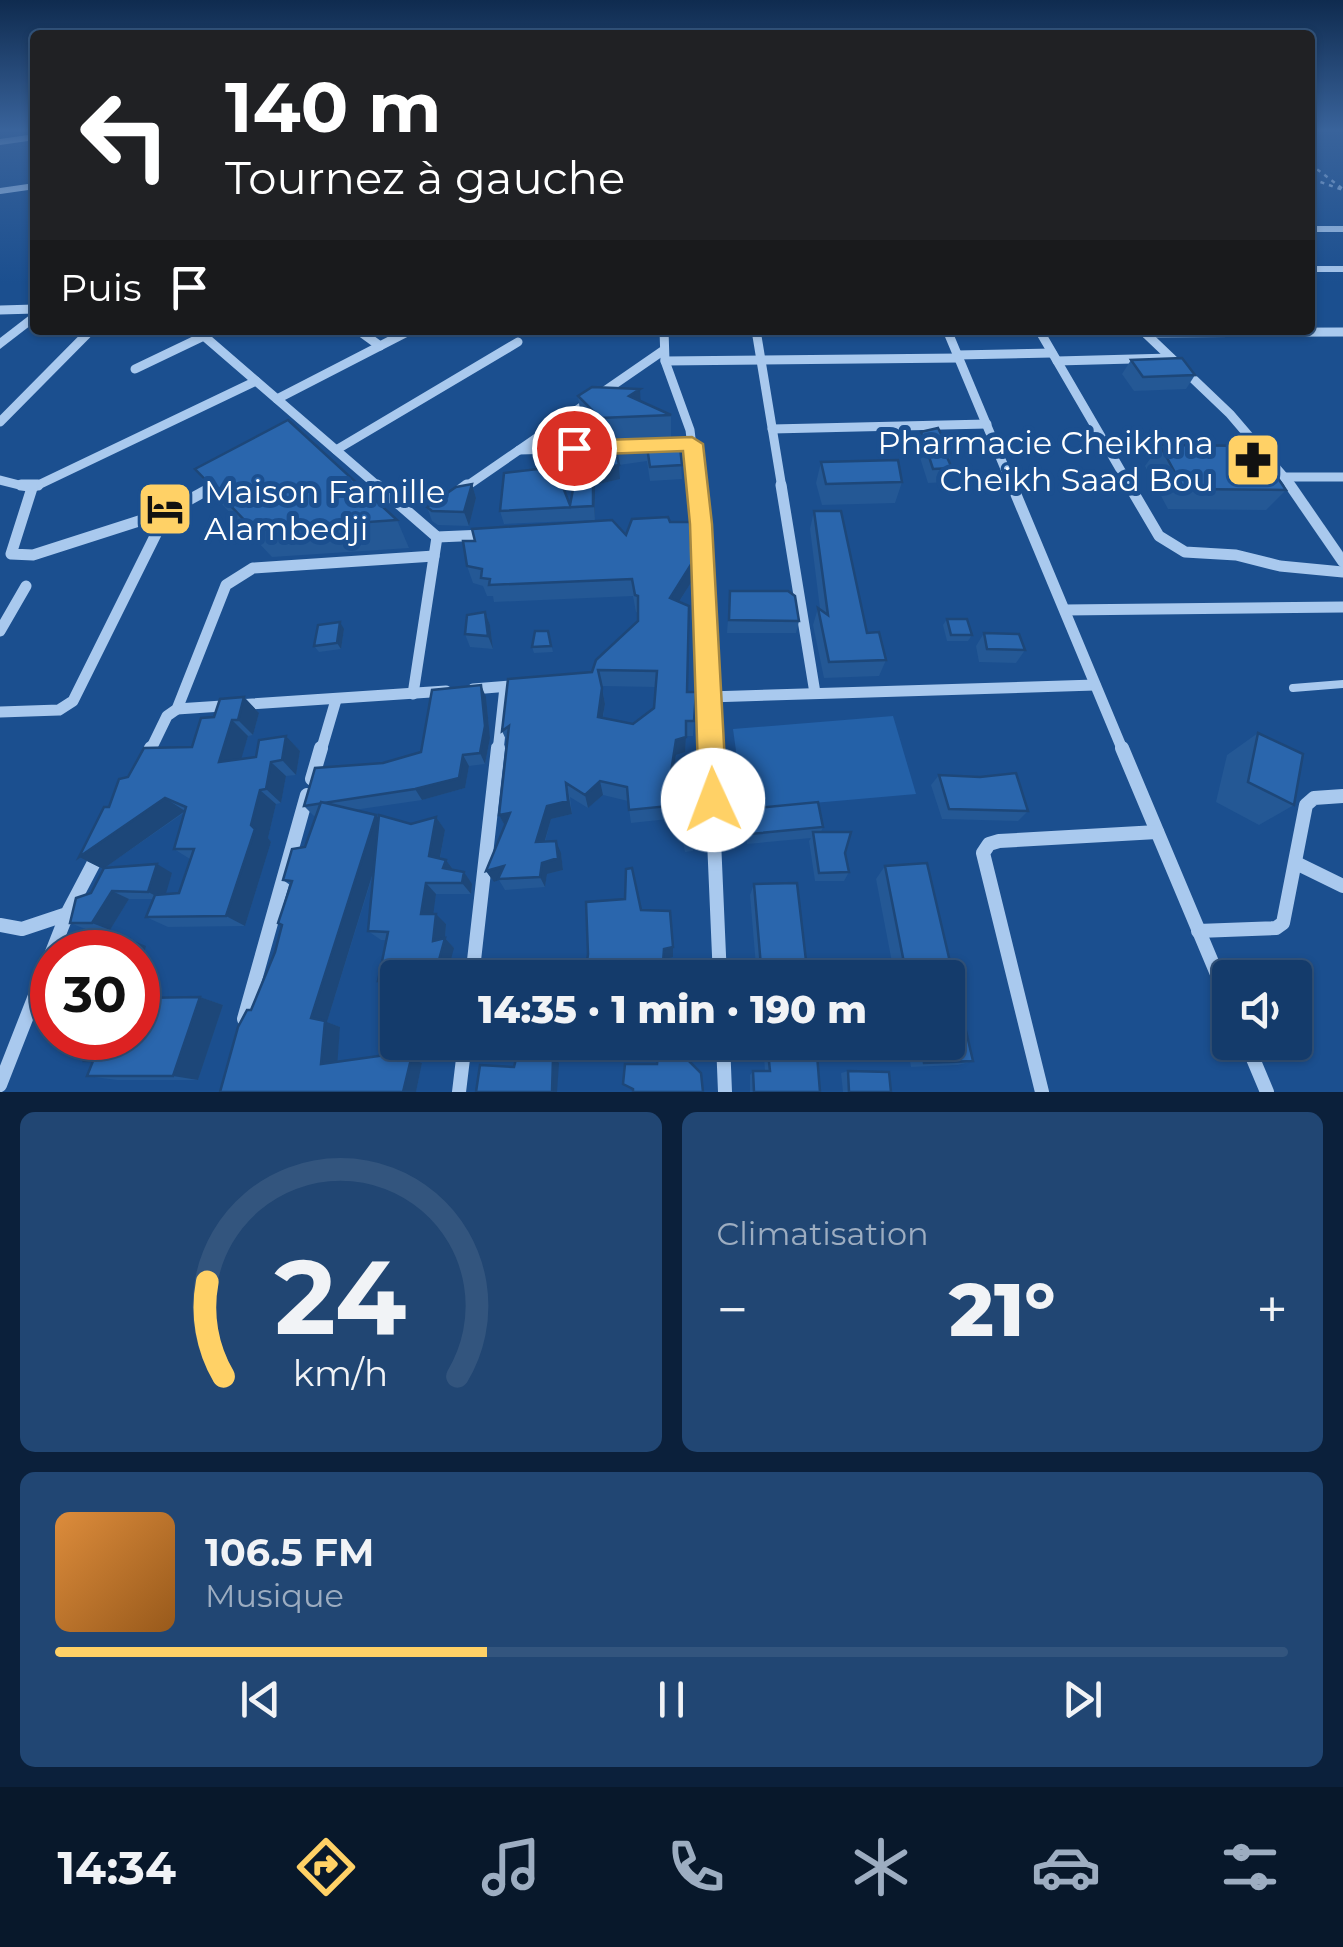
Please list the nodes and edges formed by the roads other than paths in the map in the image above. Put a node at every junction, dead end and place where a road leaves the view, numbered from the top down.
1 (30, 187) edge
2 (10, 189) junction
3 (0, 191) edge
4 (0, 199) edge
5 (1315, 229) edge
6 (1343, 229) edge
7 (1315, 264) edge
8 (1315, 269) edge
9 (1320, 269) junction
10 (1343, 269) edge
11 (0, 310) edge
12 (30, 312) edge
13 (30, 317) edge
14 (1315, 332) edge
15 (1343, 332) edge
16 (86, 335) edge
17 (196, 335) edge
18 (202, 335) edge
19 (365, 335) edge
20 (401, 335) edge
21 (664, 335) edge
22 (757, 335) edge
23 (949, 335) edge
24 (1042, 335) edge
25 (1146, 335) edge
26 (518, 342) dead end
27 (0, 345) edge
28 (380, 346) junction
29 (664, 355) junction
30 (958, 357) junction
31 (1054, 357) junction
32 (1170, 358) junction
33 (761, 362) junction
34 (134, 369) dead end
35 (256, 381) junction
36 (277, 399) junction
37 (0, 422) edge
38 (987, 424) junction
39 (772, 429) junction
40 (315, 432) junction
41 (298, 441) edge
42 (692, 444) junction
43 (674, 445) edge
44 (602, 447) edge
45 (336, 450) junction
46 (518, 450) junction
47 (232, 476) edge
48 (1343, 477) edge
49 (1284, 478) junction
50 (0, 480) edge
51 (32, 488) junction
52 (446, 500) edge
53 (432, 510) edge
54 (167, 512) junction
55 (417, 520) junction
56 (701, 524) junction
57 (682, 525) edge
58 (494, 534) edge
59 (437, 537) junction
60 (434, 556) junction
61 (1343, 562) edge
62 (1343, 572) edge
63 (26, 586) dead end
64 (1343, 606) edge
65 (1065, 610) junction
66 (0, 630) edge
67 (539, 684) edge
68 (1343, 684) edge
69 (1095, 685) junction
70 (505, 686) junction
71 (1293, 688) dead end
72 (815, 693) junction
73 (413, 694) junction
74 (708, 697) junction
75 (336, 700) junction
76 (178, 709) junction
77 (0, 712) edge
78 (141, 768) edge
79 (1343, 796) edge
80 (1157, 832) junction
81 (106, 838) edge
82 (1296, 863) junction
83 (1343, 886) edge
84 (67, 914) junction
85 (0, 925) edge
86 (1198, 931) junction
87 (474, 960) edge
88 (719, 960) edge
89 (1212, 963) edge
90 (238, 1038) edge
91 (462, 1060) edge
92 (724, 1060) edge
93 (1254, 1060) edge
94 (0, 1085) edge
95 (458, 1092) edge
96 (725, 1092) edge
97 (1042, 1092) edge
98 (1268, 1092) edge

1 - 2 street
2 - 3 street
2 - 4 street
5 - 6 street
7 - 9 street
8 - 9 street
9 - 10 street
11 - 12 street
13 - 27 street
14 - 15 street
16 - 37 street
17 - 34 street
18 - 35 street
19 - 28 street
20 - 28 street
21 - 29 street
22 - 33 street
23 - 30 street
24 - 31 street
25 - 32 street
26 - 45 street
28 - 36 street
29 - 33 street
29 - 42 street
29 - 46 street
30 - 31 street
30 - 33 street
30 - 38 street
31 - 32 street
31 - 62 street
32 - 49 street
33 - 39 street
35 - 36 street
35 - 51 street
36 - 40 street
38 - 39 street
38 - 65 street
39 - 72 street
40 - 41 street
40 - 45 street
42 - 43 street
42 - 56 street
44 - 46 street
45 - 55 street
46 - 52 street
47 - 54 street
48 - 49 street
49 - 61 street
50 - 51 street
51 - 54 street
53 - 55 street
54 - 77 street
55 - 59 street
56 - 57 street
56 - 74 street
58 - 59 street
59 - 60 street
60 - 73 street
60 - 76 street
63 - 66 street
64 - 65 street
65 - 69 street
67 - 70 street
68 - 71 lane
69 - 72 street
69 - 80 street
70 - 73 street
70 - 87 street
72 - 74 street
73 - 75 street
74 - 88 street
75 - 76 street
75 - 90 street
76 - 78 street
79 - 82 street
80 - 86 street
80 - 97 street
81 - 84 street
82 - 83 street
82 - 86 street
84 - 85 street
84 - 94 street
86 - 89 street
91 - 95 street
92 - 96 street
93 - 98 street

